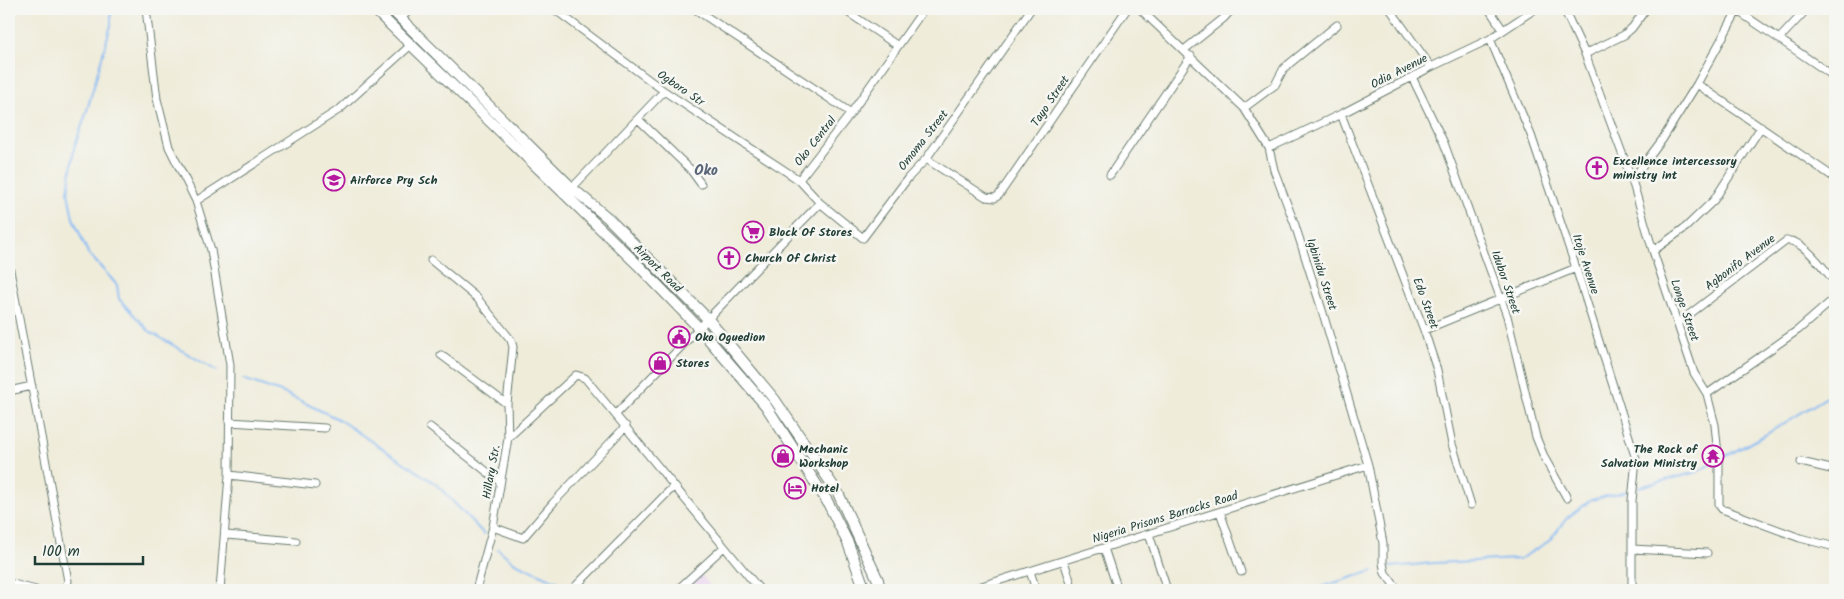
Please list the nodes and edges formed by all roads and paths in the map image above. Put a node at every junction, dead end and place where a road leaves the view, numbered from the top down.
1 (146, 9) edge
2 (374, 9) edge
3 (391, 9) edge
4 (411, 9) edge
5 (554, 9) edge
6 (694, 9) edge
7 (843, 9) edge
8 (924, 9) edge
9 (1031, 9) edge
10 (1127, 9) edge
11 (1140, 9) edge
12 (1232, 9) edge
13 (1390, 9) edge
14 (1489, 9) edge
15 (1535, 9) edge
16 (1564, 9) edge
17 (1646, 9) edge
18 (1807, 9) edge
19 (1736, 10) edge
20 (401, 18) junction
21 (1337, 25) dead end
22 (1503, 30) junction
23 (1490, 39) junction
24 (1779, 39) junction
25 (412, 44) junction
26 (898, 46) junction
27 (1184, 50) junction
28 (1585, 54) junction
29 (1191, 56) junction
30 (1431, 67) junction
31 (1412, 77) junction
32 (1835, 77) edge
33 (1696, 84) junction
34 (664, 91) junction
35 (1244, 108) junction
36 (851, 113) junction
37 (1341, 114) junction
38 (638, 119) junction
39 (1761, 127) junction
40 (1269, 148) junction
41 (926, 159) junction
42 (1110, 175) dead end
43 (1835, 178) edge
44 (799, 180) junction
45 (1632, 180) junction
46 (701, 184) dead end
47 (572, 188) junction
48 (196, 201) junction
49 (820, 203) junction
50 (1653, 251) junction
51 (431, 260) dead end
52 (9, 265) edge
53 (1576, 268) junction
54 (1835, 282) edge
55 (1500, 298) junction
56 (1835, 298) edge
57 (17, 314) junction
58 (9, 315) edge
59 (707, 318) junction
60 (1678, 323) junction
61 (699, 328) junction
62 (1424, 330) junction
63 (441, 355) dead end
64 (32, 386) junction
65 (9, 391) edge
66 (1707, 394) junction
67 (507, 404) junction
68 (616, 414) junction
69 (230, 422) junction
70 (626, 426) junction
71 (430, 427) dead end
72 (325, 428) dead end
73 (508, 438) junction
74 (1801, 462) dead end
75 (1368, 465) junction
76 (1835, 470) edge
77 (229, 475) junction
78 (500, 482) junction
79 (315, 485) dead end
80 (674, 486) junction
81 (1567, 498) dead end
82 (1471, 505) dead end
83 (1220, 512) junction
84 (493, 526) junction
85 (1149, 534) junction
86 (226, 535) junction
87 (296, 540) dead end
88 (724, 547) junction
89 (1835, 547) edge
90 (1104, 548) junction
91 (1632, 549) junction
92 (1707, 553) dead end
93 (1064, 561) junction
94 (1030, 571) junction
95 (1241, 572) dead end
96 (9, 583) edge
97 (991, 587) edge
98 (36, 590) edge
99 (66, 590) edge
100 (220, 590) edge
101 (476, 590) edge
102 (572, 590) edge
103 (677, 590) edge
104 (760, 590) edge
105 (865, 590) edge
106 (880, 590) edge
107 (969, 590) edge
108 (1036, 590) edge
109 (1073, 590) edge
110 (1118, 590) edge
111 (1167, 590) edge
112 (1398, 590) edge
113 (1632, 590) edge

1 - 48 street
2 - 25 main road, Airport Road
3 - 20 main road, Airport Road
4 - 20 street
5 - 34 street, Ogboro Str
6 - 36 street
7 - 26 street
8 - 26 street, Oko Central
9 - 41 street, Omoma Street
10 - 41 street, Tayo Street
11 - 27 street, Igbinidu Street
12 - 27 street
13 - 30 street
14 - 22 street
15 - 22 street, Odia Avenue
16 - 28 street, Longe Street
17 - 28 street
18 - 24 street
19 - 24 street
19 - 33 street
20 - 47 main road, Airport Road
21 - 35 street
22 - 23 street, Odia Avenue
23 - 30 street, Odia Avenue
23 - 53 street, Itoje Avenue
24 - 32 street
25 - 48 street
25 - 61 main road, Airport Road
26 - 36 street, Oko Central
27 - 29 street, Igbinidu Street
28 - 45 street, Longe Street
29 - 35 street, Igbinidu Street
29 - 42 street
30 - 31 street, Odia Avenue
31 - 37 street, Odia Avenue
31 - 55 street, Idubor Street
33 - 39 street
33 - 45 street
34 - 38 street
34 - 44 street, Ogboro Str
35 - 40 street, Igbinidu Street
36 - 44 street, Oko Central
37 - 40 street, Odia Avenue
37 - 62 street, Edo Street
38 - 46 street
38 - 47 street
39 - 43 street
39 - 50 street
40 - 75 street, Igbinidu Street
41 - 49 street, Omoma Street
44 - 49 street, Oko Central
45 - 50 street, Longe Street
47 - 59 main road, Airport Road
48 - 69 street
49 - 59 street
50 - 60 street, Longe Street
51 - 67 street
52 - 57 street
53 - 55 street
53 - 91 street, Itoje Avenue
54 - 60 street, Agbonifo Avenue
55 - 62 street
55 - 81 street, Idubor Street
56 - 66 street
57 - 58 street
57 - 64 street
59 - 61 street
59 - 106 main road, Airport Road
60 - 66 street, Longe Street
61 - 68 street
61 - 105 main road, Airport Road
62 - 82 street, Edo Street
63 - 67 street
64 - 65 street
64 - 99 street
66 - 89 street, Longe Street
67 - 73 street
68 - 70 street
68 - 73 street, Hillary Str.
69 - 72 street
69 - 77 street
70 - 80 street
70 - 84 street
71 - 78 street
73 - 78 street, Hillary Str.
74 - 76 street
75 - 83 street, Nigeria Prisons Barracks Road
75 - 112 street, Igbinidu Street
77 - 79 street
77 - 86 street
78 - 84 street, Hillary Str.
80 - 88 street
80 - 102 street
83 - 85 street, Nigeria Prisons Barracks Road
83 - 95 street
84 - 101 street, Hillary Str.
85 - 90 street, Nigeria Prisons Barracks Road
85 - 111 street
86 - 87 street
86 - 100 street
88 - 103 street
88 - 104 street
90 - 93 street, Nigeria Prisons Barracks Road
90 - 110 street
91 - 92 street
91 - 113 street, Itoje Avenue
93 - 94 street, Nigeria Prisons Barracks Road
93 - 109 street
94 - 97 street, Nigeria Prisons Barracks Road
94 - 108 street
96 - 98 street
97 - 107 street, Nigeria Prisons Barracks Road

